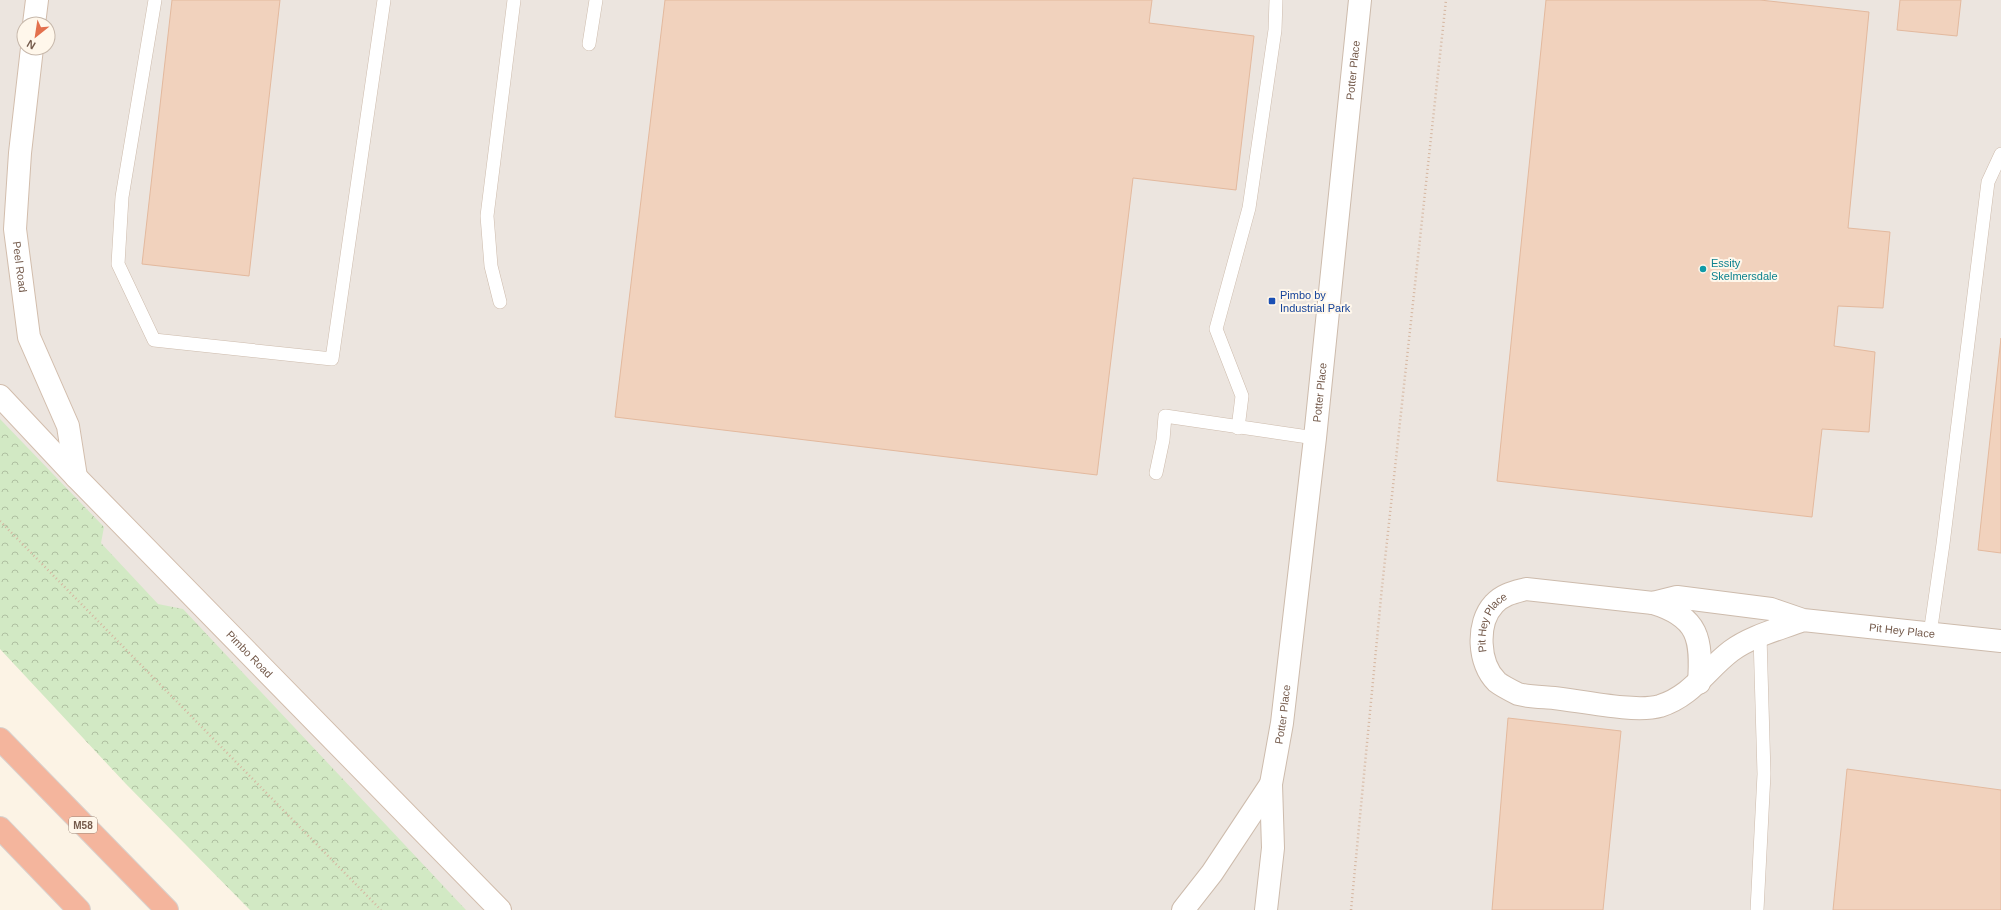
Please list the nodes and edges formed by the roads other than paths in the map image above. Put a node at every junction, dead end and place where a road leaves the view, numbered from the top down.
1 (37, 0) edge
2 (155, 0) edge
3 (384, 0) edge
4 (514, 0) edge
5 (596, 0) edge
6 (1276, 0) edge
7 (1360, 0) edge
8 (35, 16) edge
9 (589, 44) dead end
10 (31, 56) edge
11 (2001, 154) edge
12 (500, 302) dead end
13 (0, 396) edge
14 (1238, 428) junction
15 (1315, 438) junction
16 (1156, 472) dead end
17 (76, 477) junction
18 (1653, 603) junction
19 (1803, 620) junction
20 (1930, 634) junction
21 (1760, 636) junction
22 (2001, 642) edge
23 (1699, 683) junction
24 (0, 739) edge
25 (1270, 784) junction
26 (0, 828) edge
27 (79, 910) edge
28 (167, 910) edge
29 (500, 910) edge
30 (1183, 910) edge
31 (1266, 910) edge
32 (1757, 910) edge

1 - 8 street
2 - 3 lane
4 - 12 lane
5 - 9 lane
6 - 14 lane
7 - 15 street, Potter Place
10 - 17 street, Peel Road
11 - 20 lane
13 - 17 street, Pimbo Road
14 - 15 lane
14 - 16 lane
15 - 25 street, Potter Place
17 - 29 street, Pimbo Road
18 - 19 street, Pit Hey Place
18 - 23 street, Pit Hey Place
18 - 23 street, Pit Hey Place
19 - 20 street, Pit Hey Place
19 - 21 street, Pit Hey Place
20 - 22 street, Pit Hey Place
21 - 23 street, Pit Hey Place
21 - 32 lane
24 - 28 highway, M58
25 - 30 street, Potter Place
25 - 31 street, Potter Place
26 - 27 highway

